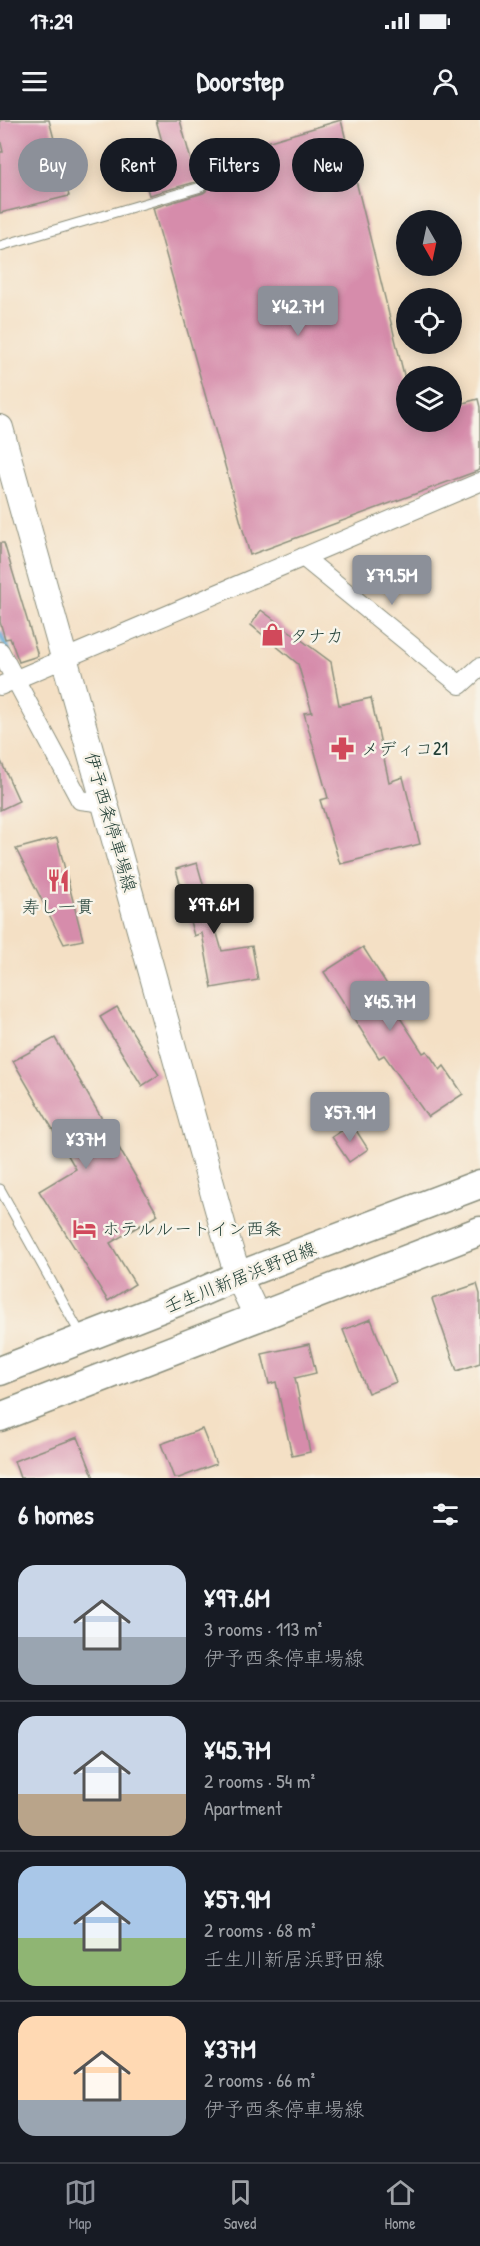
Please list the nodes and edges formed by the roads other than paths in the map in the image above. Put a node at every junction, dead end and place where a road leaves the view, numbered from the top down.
1 (189, 191) edge
2 (0, 246) edge
3 (0, 428) edge
4 (480, 482) edge
5 (303, 557) junction
6 (0, 651) edge
7 (65, 658) junction
8 (480, 667) edge
9 (7, 682) edge
10 (105, 803) junction
11 (480, 1184) edge
12 (0, 1189) edge
13 (480, 1231) edge
14 (238, 1276) junction
15 (258, 1318) junction
16 (84, 1339) junction
17 (0, 1371) edge
18 (0, 1417) edge

1 - 2 lane
3 - 7 main road, 伊予西条停車場線
4 - 5 street
5 - 7 street
5 - 8 street
6 - 9 street
7 - 9 street
7 - 10 main road, 伊予西条停車場線
9 - 10 street
10 - 14 main road, 伊予西条停車場線
11 - 14 main road, 壬生川新居浜野田線
12 - 16 lane
13 - 15 main road
14 - 15 main road, 伊予西条停車場線
14 - 16 main road, 壬生川新居浜野田線
15 - 18 main road
16 - 17 main road, 壬生川新居浜野田線

